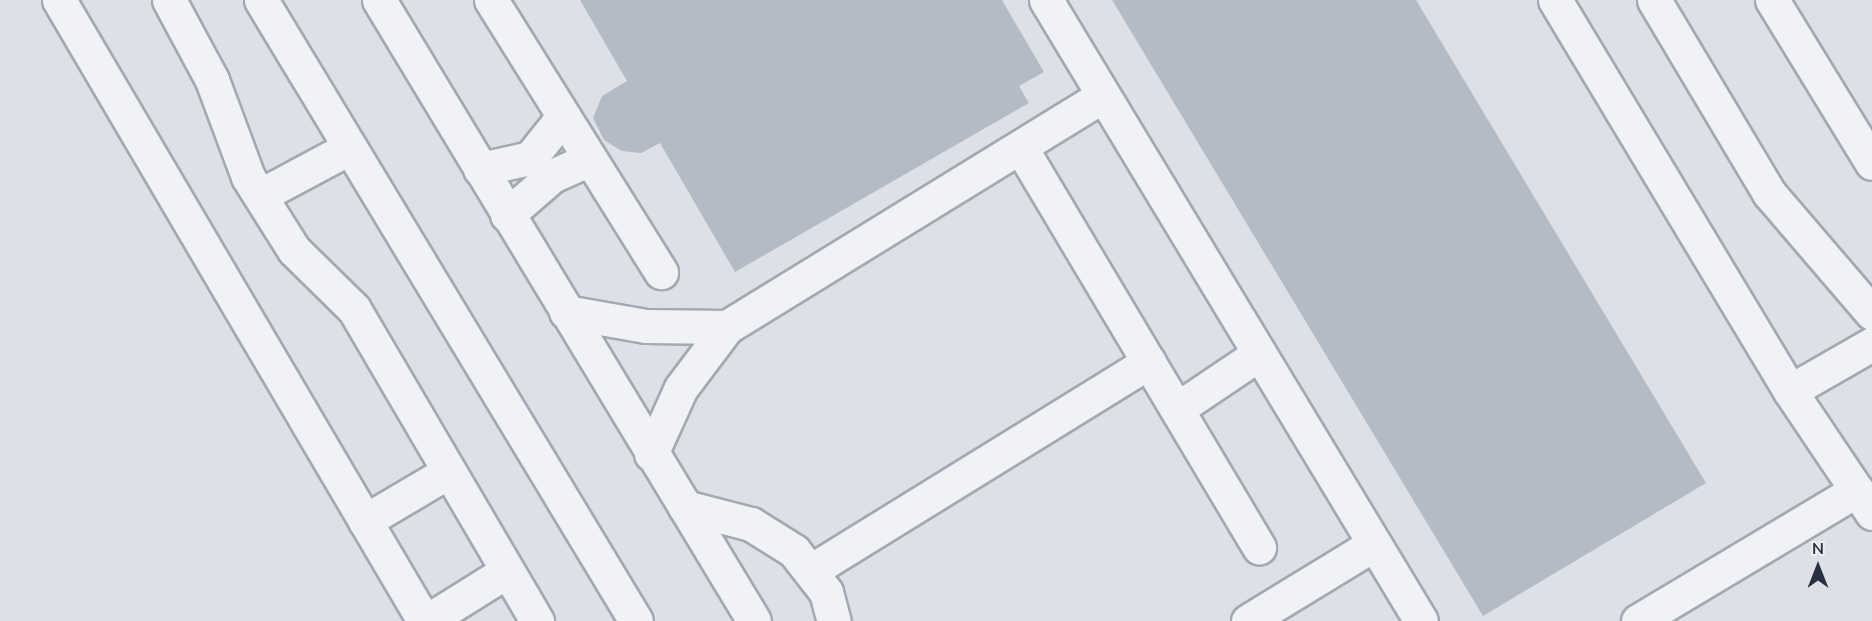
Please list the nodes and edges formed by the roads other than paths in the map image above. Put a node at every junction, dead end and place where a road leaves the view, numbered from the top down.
1 (59, 0) edge
2 (169, 0) edge
3 (261, 0) edge
4 (379, 0) edge
5 (491, 0) edge
6 (1046, 0) edge
7 (1555, 0) edge
8 (1654, 0) edge
9 (1772, 0) edge
10 (1103, 96) junction
11 (562, 118) junction
12 (349, 148) junction
13 (1021, 148) junction
14 (588, 160) junction
15 (1872, 163) edge
16 (480, 169) junction
17 (261, 195) junction
18 (507, 215) junction
19 (661, 272) dead end
20 (566, 312) junction
21 (1872, 313) edge
22 (727, 327) junction
23 (1872, 344) edge
24 (1259, 354) junction
25 (1149, 362) junction
26 (1790, 391) junction
27 (1177, 409) junction
28 (651, 454) junction
29 (448, 472) junction
30 (1864, 501) edge
31 (685, 507) junction
32 (365, 520) junction
33 (1374, 544) junction
34 (1259, 548) dead end
35 (812, 570) junction
36 (507, 571) junction
37 (426, 621) edge
38 (537, 621) edge
39 (636, 621) edge
40 (754, 621) edge
41 (834, 621) edge
42 (1248, 621) edge
43 (1421, 621) edge
44 (1638, 621) edge

1 - 32 lane
2 - 17 lane
3 - 12 lane
4 - 16 lane
5 - 11 lane
6 - 10 lane
7 - 26 lane
8 - 21 lane
9 - 15 lane
10 - 13 lane
10 - 24 lane
11 - 14 lane
11 - 16 lane
12 - 17 lane
12 - 39 lane
13 - 22 lane
13 - 25 lane
14 - 18 lane
14 - 19 lane
16 - 18 lane
17 - 29 lane
18 - 20 lane
20 - 22 lane
20 - 28 lane
22 - 28 lane
23 - 26 lane
24 - 27 lane
24 - 33 lane
25 - 27 lane
25 - 35 lane
26 - 30 lane
27 - 34 lane
28 - 31 lane
29 - 32 lane
29 - 36 lane
30 - 44 lane
31 - 35 lane
31 - 40 lane
32 - 37 lane
33 - 42 lane
33 - 43 lane
35 - 41 lane
36 - 37 lane
36 - 38 lane

